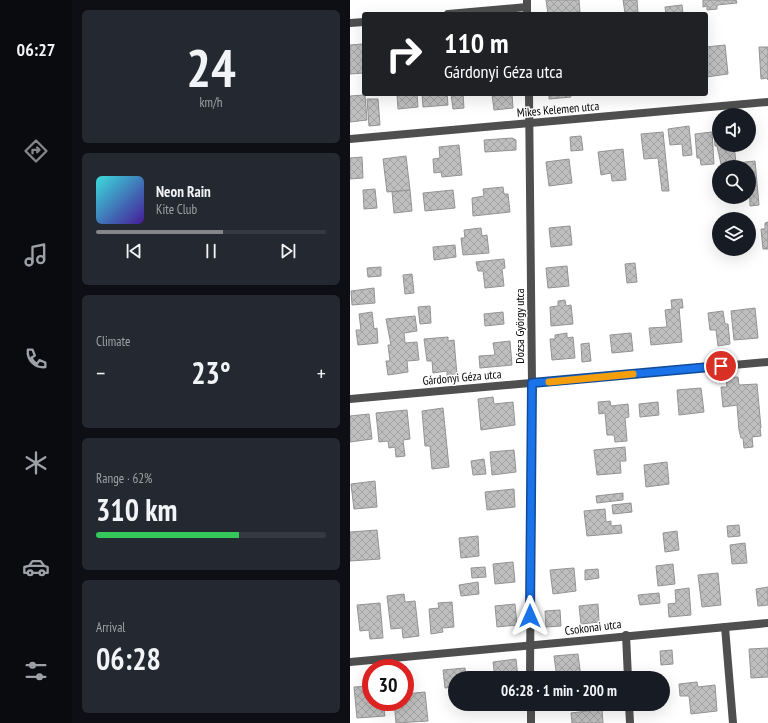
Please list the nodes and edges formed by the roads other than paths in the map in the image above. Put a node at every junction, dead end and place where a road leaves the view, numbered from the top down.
1 (527, 7) edge
2 (471, 12) edge
3 (362, 22) edge
4 (350, 23) edge
5 (529, 96) edge
6 (768, 102) edge
7 (530, 123) junction
8 (350, 139) edge
9 (768, 362) edge
10 (532, 383) junction
11 (350, 399) edge
12 (768, 623) edge
13 (725, 627) junction
14 (626, 636) junction
15 (530, 647) junction
16 (350, 662) edge
17 (530, 671) edge
18 (628, 671) edge
19 (531, 711) edge
20 (629, 711) edge
21 (531, 723) edge
22 (630, 723) edge
23 (734, 723) edge

1 - 2 street
3 - 4 street
5 - 7 street, Dózsa György utca
6 - 7 street, Mikes Kelemen utca
7 - 8 street, Mikes Kelemen utca
7 - 10 street, Dózsa György utca
9 - 10 street, Gárdonyi Géza utca
10 - 11 street, Gárdonyi Géza utca
10 - 15 street, Dózsa György utca
12 - 13 street, Csokonai utca
13 - 14 street, Csokonai utca
13 - 23 street
14 - 15 street, Csokonai utca
14 - 18 street
15 - 16 street, Csokonai utca
15 - 17 street, Dózsa György utca
19 - 21 street
20 - 22 street

